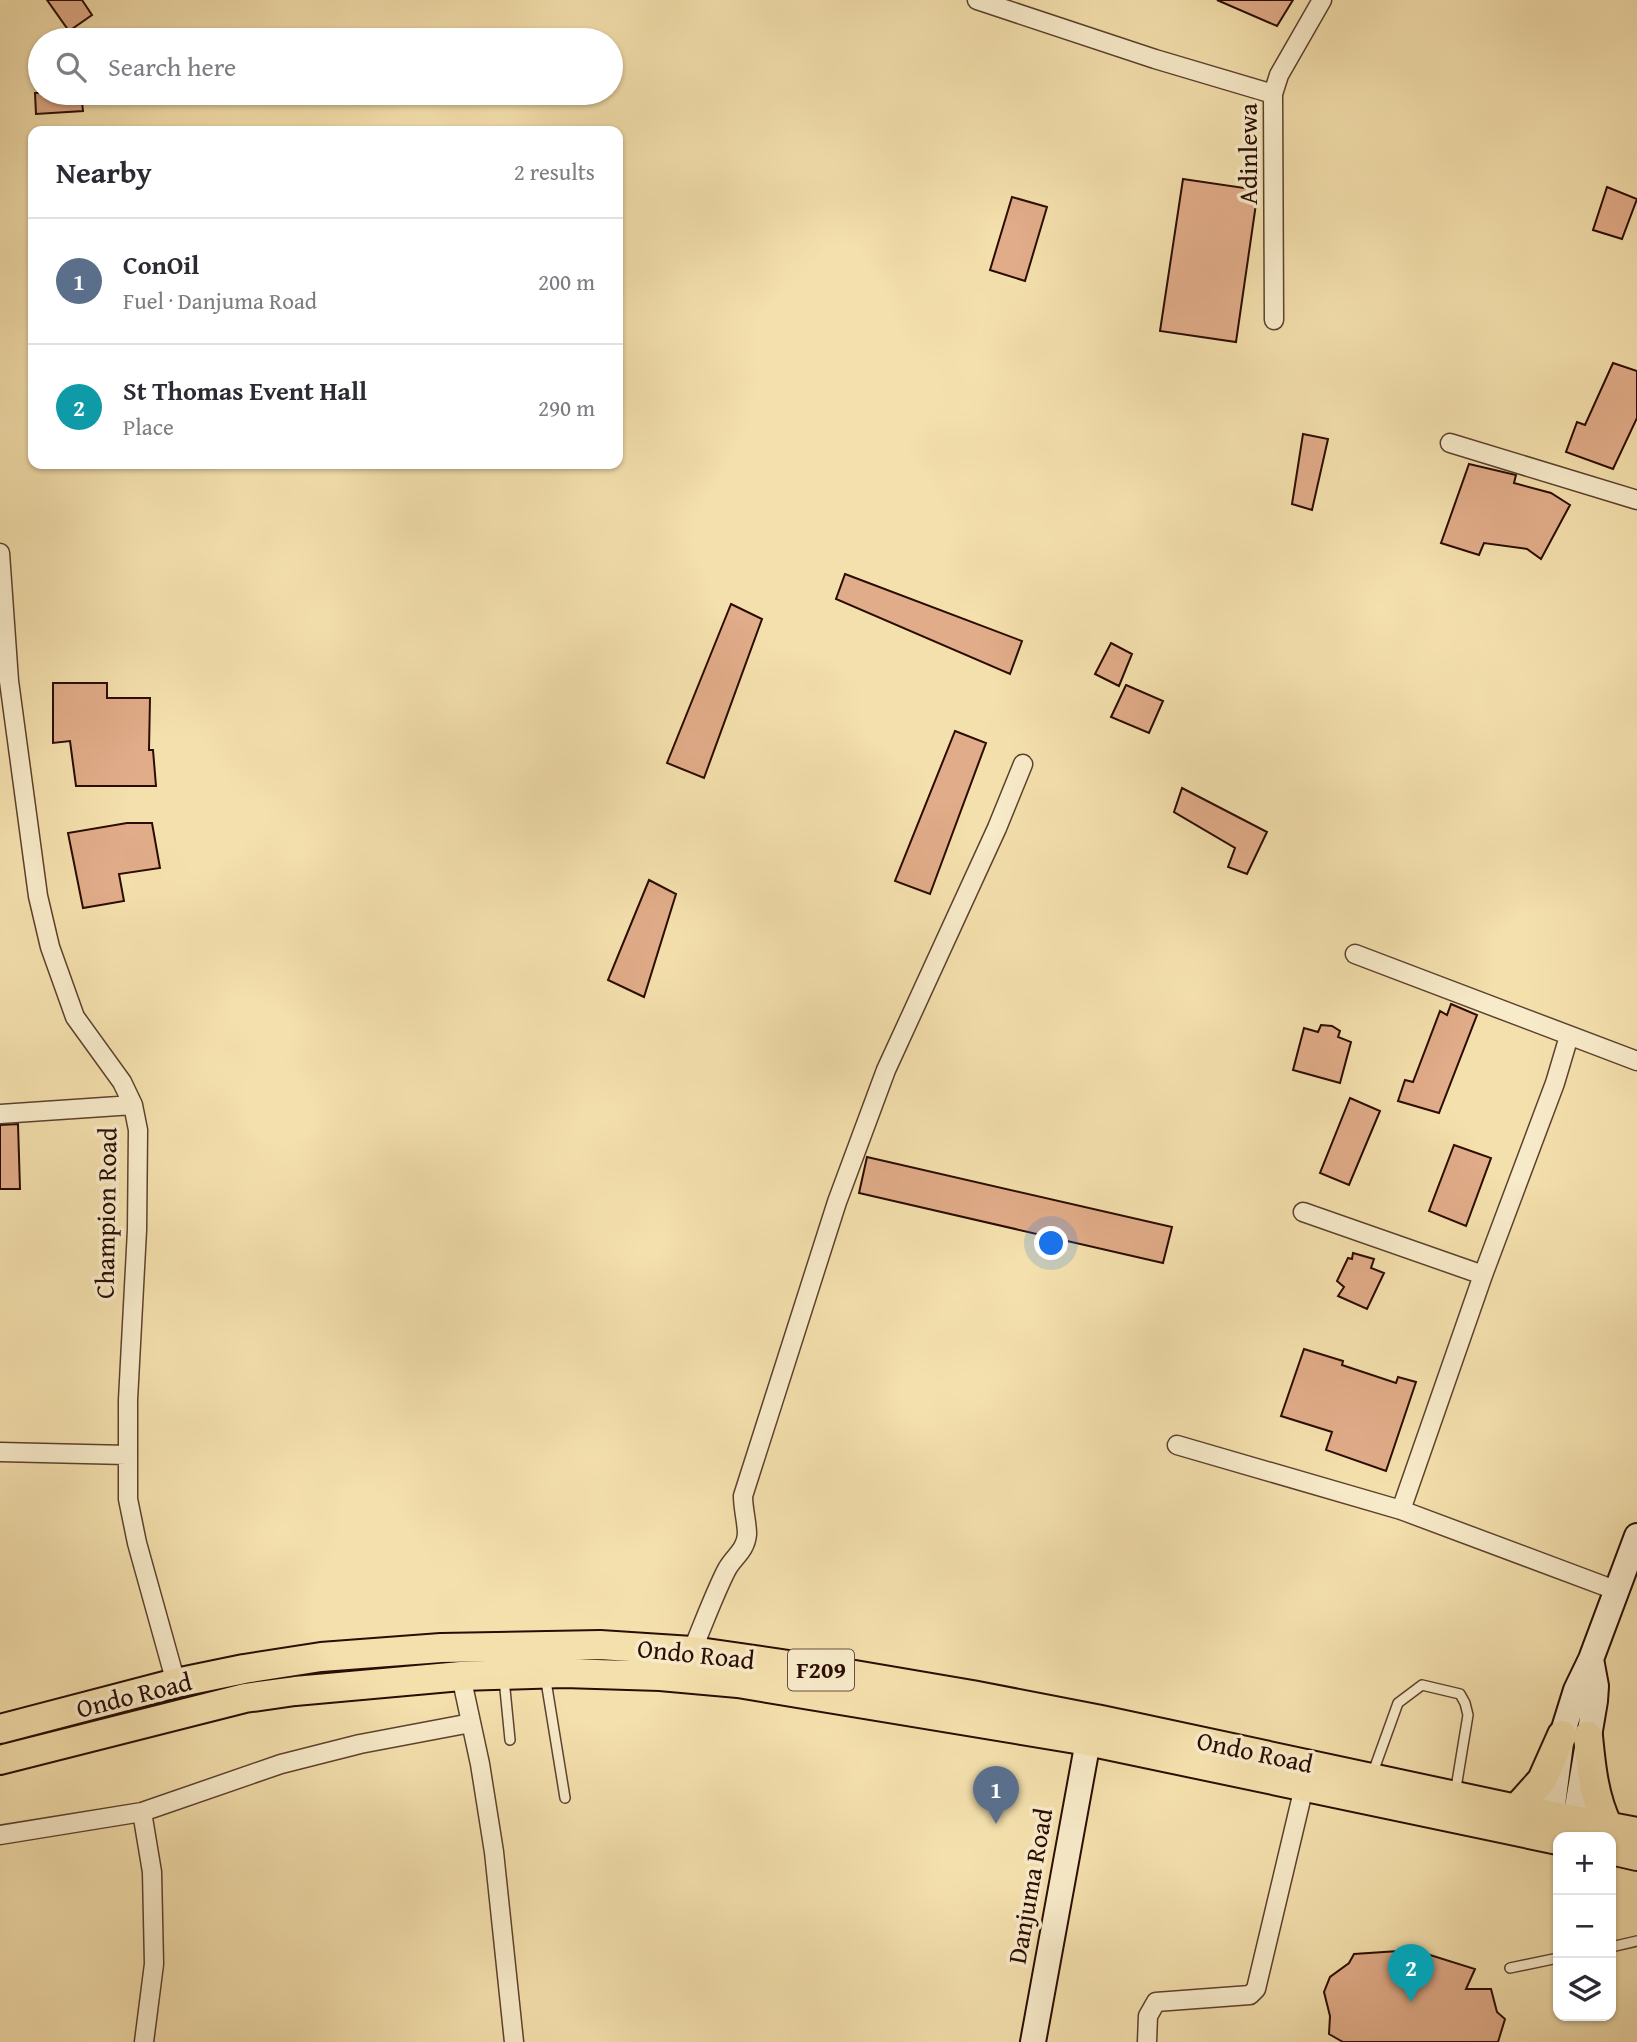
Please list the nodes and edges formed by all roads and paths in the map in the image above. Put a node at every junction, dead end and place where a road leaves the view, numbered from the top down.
1 (976, 0) edge
2 (1322, 0) edge
3 (1273, 94) junction
4 (1274, 320) dead end
5 (1450, 443) dead end
6 (1637, 500) edge
7 (0, 553) edge
8 (4, 682) edge
9 (1023, 764) dead end
10 (1355, 954) dead end
11 (1569, 1036) junction
12 (1637, 1061) edge
13 (132, 1105) junction
14 (0, 1114) edge
15 (1303, 1212) dead end
16 (1483, 1275) junction
17 (1177, 1444) dead end
18 (0, 1452) edge
19 (127, 1455) junction
20 (1401, 1510) junction
21 (1637, 1536) edge
22 (1615, 1590) junction
23 (692, 1651) junction
24 (503, 1660) junction
25 (544, 1674) junction
26 (461, 1676) junction
27 (176, 1684) junction
28 (970, 1708) junction
29 (471, 1723) junction
30 (0, 1729) edge
31 (1575, 1736) junction
32 (510, 1740) dead end
33 (1088, 1741) junction
34 (0, 1760) edge
35 (1372, 1777) junction
36 (1304, 1787) junction
37 (1455, 1796) junction
38 (565, 1798) dead end
39 (1516, 1809) junction
40 (142, 1812) junction
41 (1561, 1830) edge
42 (1607, 1832) edge
43 (1637, 1832) edge
44 (0, 1835) edge
45 (1616, 1836) edge
46 (1616, 1842) edge
47 (1637, 1856) edge
48 (1637, 1941) edge
49 (1616, 1946) edge
50 (1553, 1959) edge
51 (1510, 1968) dead end
52 (144, 2042) edge
53 (514, 2042) edge
54 (1033, 2042) edge
55 (1147, 2042) edge

1 - 3 street
2 - 3 street, Adinlewa
3 - 4 street, Adinlewa
5 - 6 street
7 - 8 street, Champion Road
8 - 13 street, Champion Road
9 - 23 street
10 - 11 street
11 - 12 street
11 - 16 street
13 - 14 street
13 - 19 street, Champion Road
15 - 16 street
16 - 20 street
17 - 20 street
18 - 19 street
19 - 27 street, Champion Road
20 - 22 street
21 - 22 street
22 - 31 street
23 - 24 main road, Ondo Road / F209
23 - 28 main road, Ondo Road / F209
24 - 25 main road, Ondo Road / F209
24 - 26 main road, Ondo Road / F209
24 - 27 main road, Ondo Road / F209
24 - 32 lane
25 - 28 main road, Ondo Road / F209
25 - 38 lane
26 - 29 street
26 - 34 main road, Ondo Road / F209
27 - 30 main road, Ondo Road / F209
28 - 33 main road, Ondo Road / F209
28 - 35 main road, Ondo Road / F209
29 - 40 street
29 - 53 street
31 - 39 main road
31 - 41 street
31 - 42 main road
33 - 36 main road, Ondo Road / F209
33 - 54 street, Danjuma Road
35 - 37 main road, Ondo Road / F209
35 - 37 lane
36 - 41 main road, Ondo Road / F209
36 - 55 street
37 - 39 main road, Ondo Road / F209
39 - 41 main road, Ondo Road / F209
40 - 44 street
40 - 52 street
43 - 45 main road, Ondo Road / F209
46 - 47 main road, Ondo Road / F209
48 - 49 lane
50 - 51 lane

